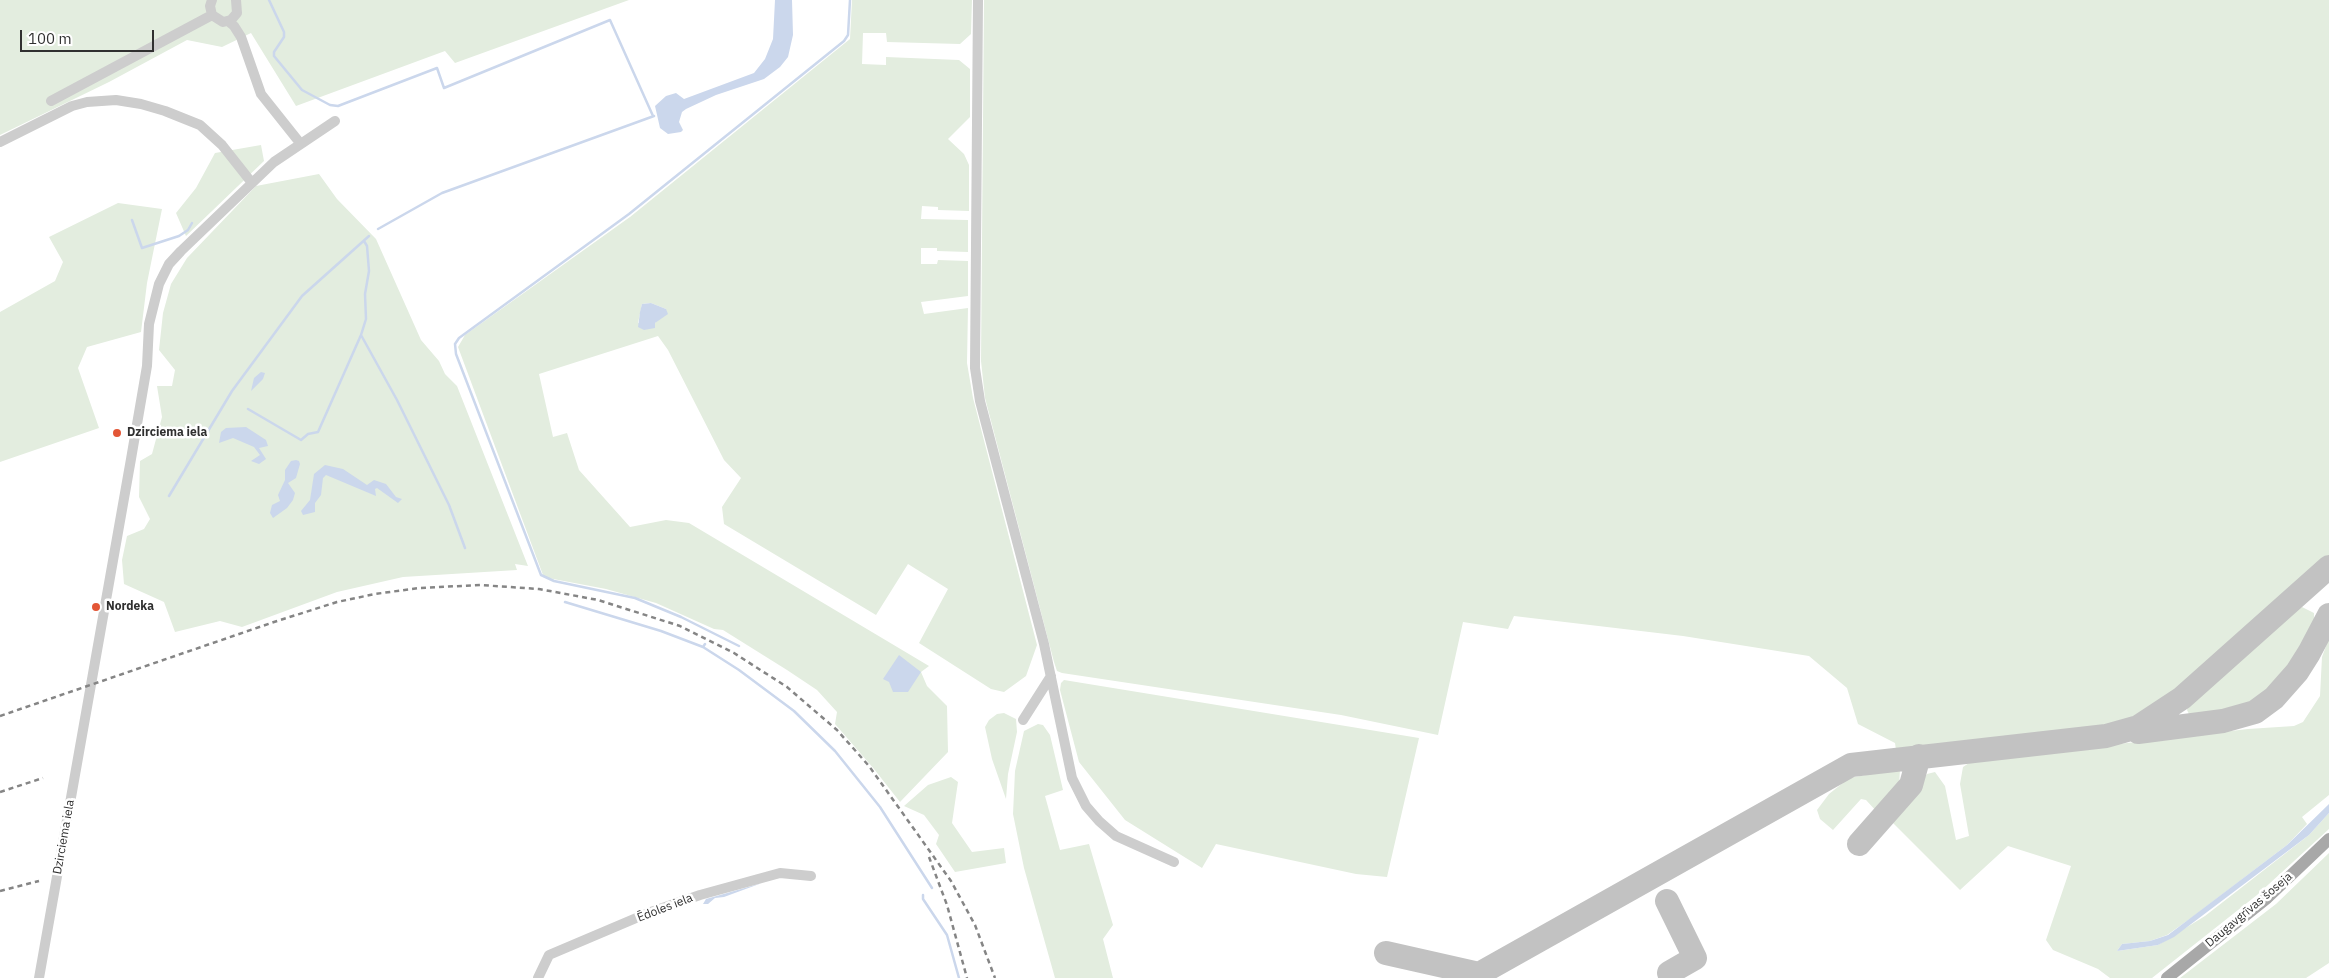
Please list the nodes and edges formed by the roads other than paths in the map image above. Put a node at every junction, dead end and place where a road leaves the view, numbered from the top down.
1 (978, 0) edge
2 (237, 1) edge
3 (209, 11) edge
4 (232, 22) junction
5 (51, 101) dead end
6 (334, 121) dead end
7 (0, 142) edge
8 (300, 143) junction
9 (252, 183) junction
10 (1051, 676) junction
11 (1023, 720) dead end
12 (2329, 839) edge
13 (1174, 862) dead end
14 (811, 876) dead end
15 (39, 978) edge
16 (538, 978) edge
17 (2167, 978) edge

1 - 10 street
2 - 4 street
3 - 4 street
3 - 5 street
4 - 8 street
6 - 8 street, Dzirciema iela
7 - 9 street
8 - 9 street, Dzirciema iela
9 - 15 street, Dzirciema iela
10 - 11 street
10 - 13 street
12 - 17 main road, Daugavgrīvas šoseja
14 - 16 street, Ēdoles iela

